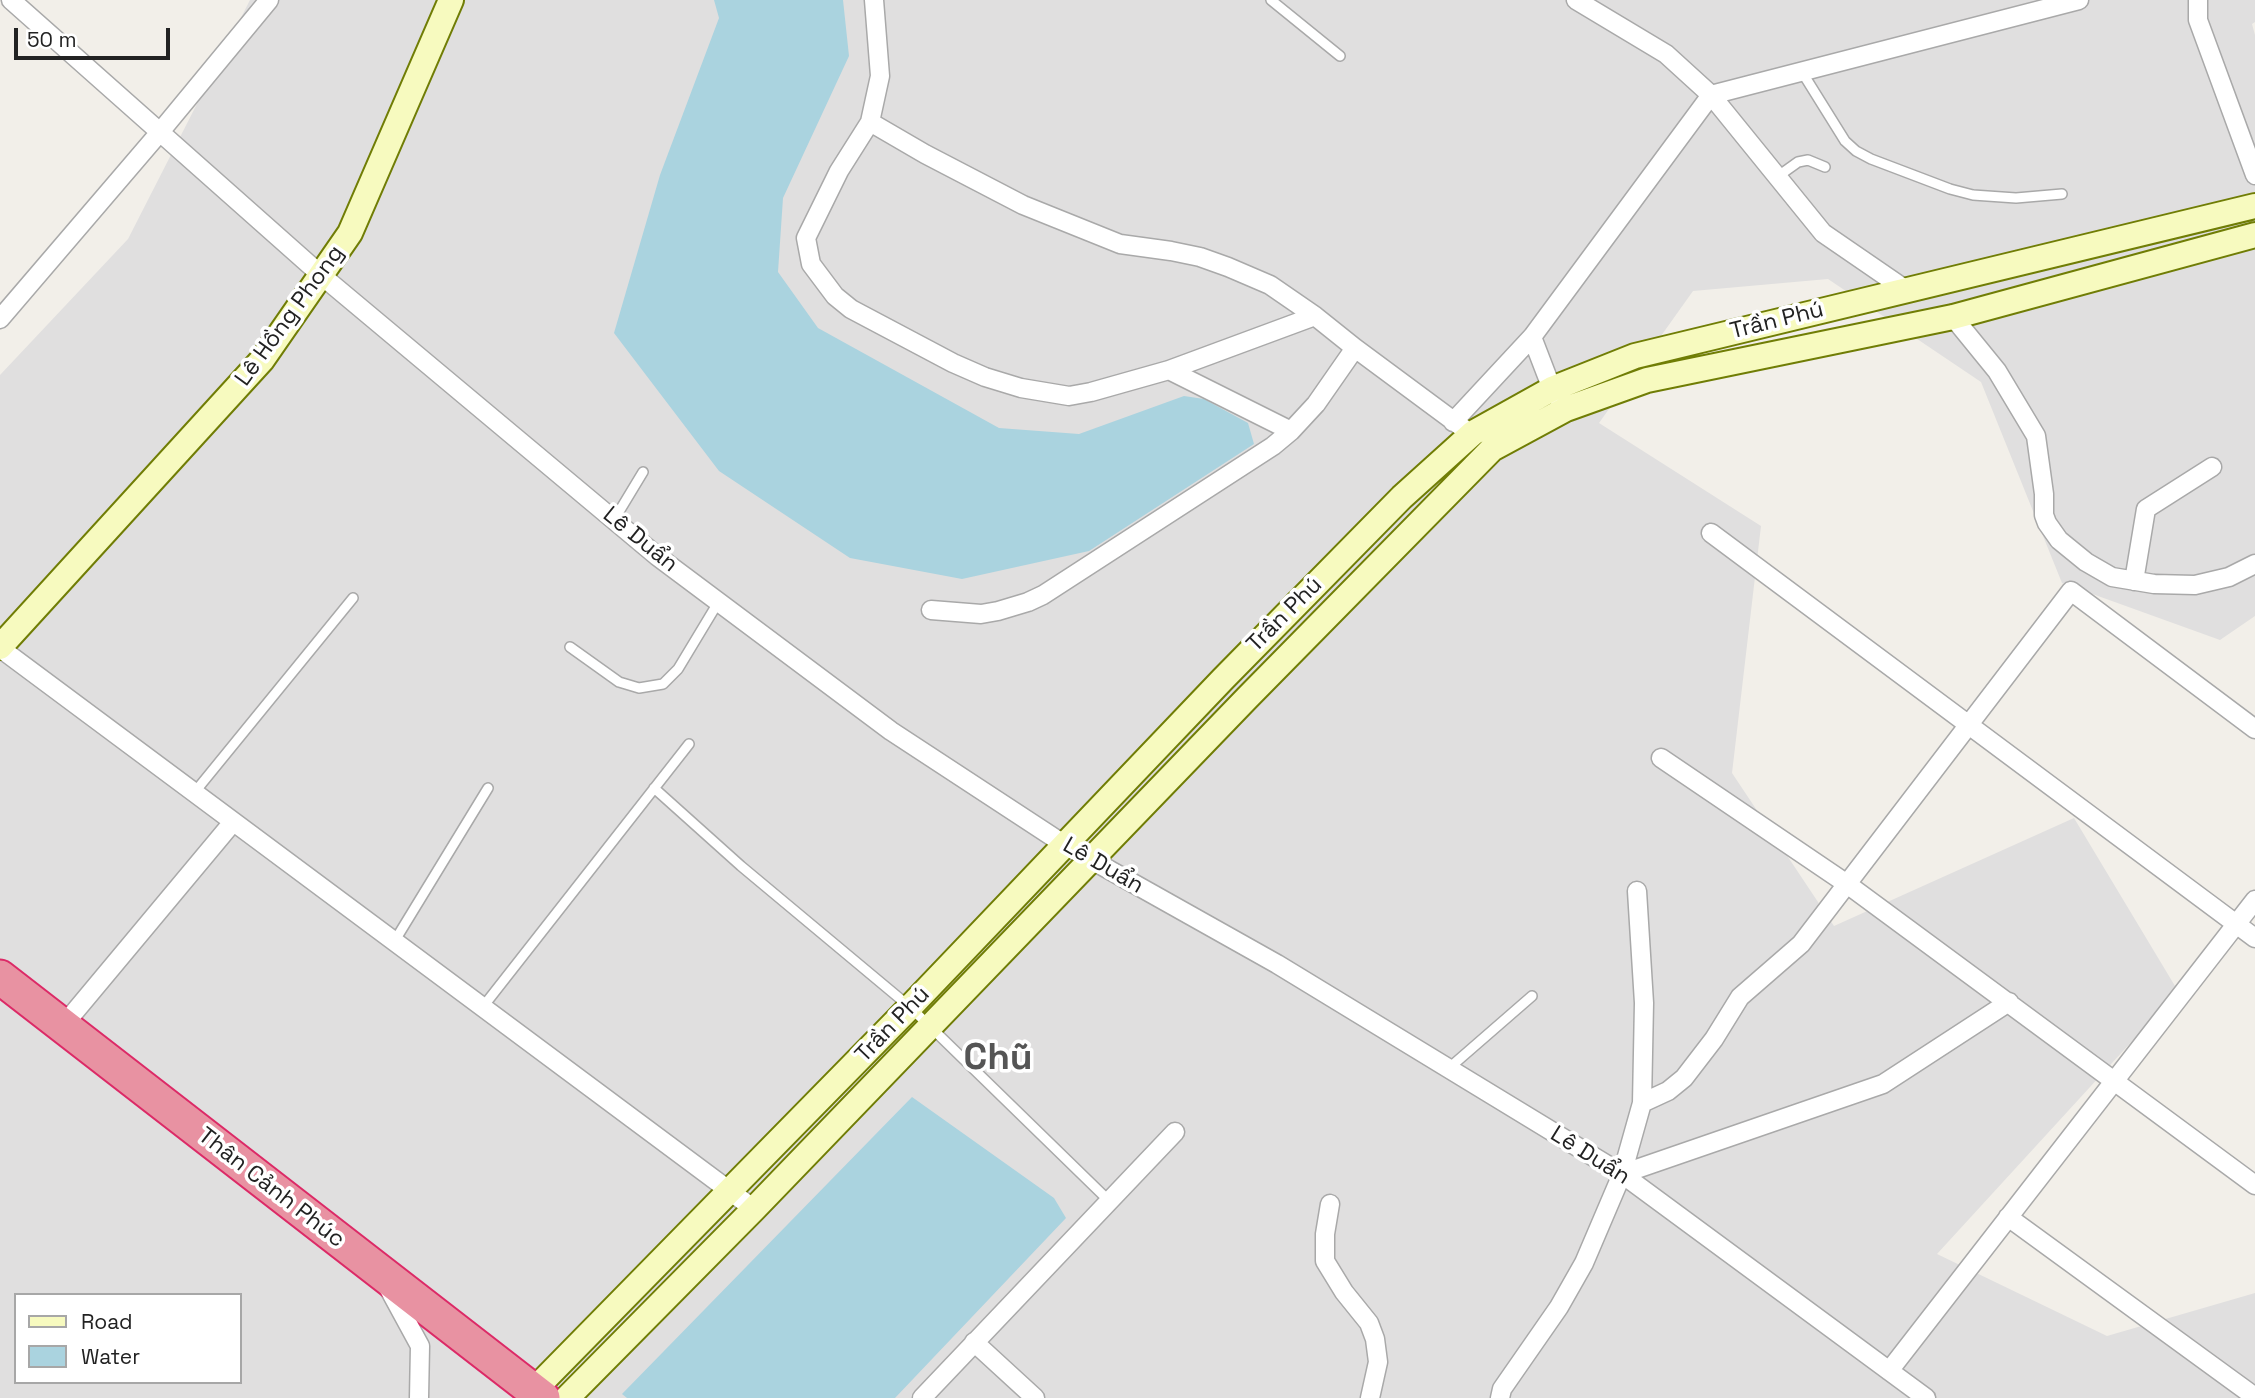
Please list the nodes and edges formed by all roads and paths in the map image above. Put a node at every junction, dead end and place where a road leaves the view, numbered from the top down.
1 (11, 0) edge
2 (269, 0) edge
3 (451, 0) edge
4 (874, 0) edge
5 (1271, 0) edge
6 (1576, 0) edge
7 (2079, 0) edge
8 (2198, 0) edge
9 (1340, 57) dead end
10 (1802, 72) junction
11 (1711, 95) junction
12 (870, 122) junction
13 (160, 132) junction
14 (1825, 167) dead end
15 (2255, 175) edge
16 (1777, 177) junction
17 (2062, 194) dead end
18 (2255, 206) edge
19 (2255, 235) edge
20 (321, 275) junction
21 (1906, 290) junction
22 (1315, 316) junction
23 (1952, 317) junction
24 (0, 319) edge
25 (1532, 337) junction
26 (1355, 348) junction
27 (1169, 370) junction
28 (1552, 388) junction
29 (1566, 409) junction
30 (1291, 431) junction
31 (1473, 435) junction
32 (2212, 467) dead end
33 (643, 472) dead end
34 (614, 520) junction
35 (1711, 534) dead end
36 (2255, 564) edge
37 (2134, 581) junction
38 (353, 598) dead end
39 (719, 601) junction
40 (931, 610) dead end
41 (0, 647) edge
42 (570, 647) dead end
43 (1968, 725) junction
44 (2255, 729) edge
45 (689, 744) dead end
46 (1661, 758) dead end
47 (488, 788) dead end
48 (654, 788) junction
49 (194, 793) junction
50 (233, 822) junction
51 (1065, 845) junction
52 (1091, 860) junction
53 (1847, 884) junction
54 (1637, 891) dead end
55 (2255, 900) edge
56 (2236, 924) junction
57 (2255, 939) edge
58 (394, 942) junction
59 (0, 977) edge
60 (1532, 996) dead end
61 (2009, 1002) junction
62 (911, 1007) junction
63 (482, 1008) junction
64 (929, 1026) junction
65 (62, 1027) junction
66 (1448, 1069) junction
67 (2114, 1080) junction
68 (1642, 1103) junction
69 (1175, 1132) dead end
70 (1622, 1174) junction
71 (2255, 1185) edge
72 (731, 1192) junction
73 (1103, 1195) dead end
74 (1330, 1204) dead end
75 (754, 1209) junction
76 (2008, 1217) junction
77 (381, 1273) junction
78 (974, 1342) junction
79 (1889, 1371) junction
80 (535, 1396) edge
81 (2255, 1397) edge
82 (419, 1398) edge
83 (567, 1398) edge
84 (922, 1398) edge
85 (1035, 1398) edge
86 (1370, 1398) edge
87 (1500, 1398) edge
88 (1926, 1398) edge

1 - 13 street, Lê Duẩn
2 - 13 street
3 - 20 main road, Lê Hồng Phong
4 - 12 street
5 - 9 lane
6 - 11 street
7 - 10 street
8 - 15 street
10 - 11 street
10 - 17 lane
11 - 16 street
11 - 25 street, Trần Phú
12 - 22 street
12 - 27 street
13 - 20 street, Lê Duẩn
13 - 24 street
14 - 16 lane
16 - 21 street
18 - 21 main road, Trần Phú
19 - 23 main road, Trần Phú
20 - 34 street, Lê Duẩn
20 - 41 main road, Lê Hồng Phong
21 - 28 main road, Trần Phú
22 - 26 street
22 - 27 street
23 - 29 main road, Trần Phú
23 - 37 street
25 - 28 street
25 - 31 street, Trần Phú
26 - 30 street
26 - 31 street
27 - 30 street
28 - 29 street
28 - 31 main road, Trần Phú
29 - 31 main road, Trần Phú
30 - 40 street
31 - 51 main road, Trần Phú
31 - 52 main road, Trần Phú
32 - 37 street
33 - 34 lane
34 - 39 street, Lê Duẩn
35 - 43 street
36 - 37 street
38 - 49 lane
39 - 42 lane
39 - 51 street, Lê Duẩn
41 - 49 street
43 - 44 street
43 - 53 street
43 - 56 street
45 - 48 lane
46 - 53 street
47 - 58 lane
48 - 62 lane
48 - 63 lane
49 - 50 street
50 - 58 street
50 - 65 street
51 - 52 street, Lê Duẩn
51 - 62 main road, Trần Phú
52 - 64 main road, Trần Phú
52 - 66 street, Lê Duẩn
53 - 61 street
53 - 68 street
54 - 68 street
55 - 56 street
56 - 57 street
56 - 67 street
58 - 63 street
59 - 65 highway, Thân Cảnh Phúc
60 - 66 lane
61 - 67 street
61 - 70 street
62 - 64 lane
62 - 72 main road, Trần Phú
63 - 72 street
64 - 73 lane
64 - 75 main road, Trần Phú
65 - 77 highway, Thân Cảnh Phúc
66 - 70 street, Lê Duẩn
67 - 71 street
67 - 76 street
68 - 70 street
69 - 78 street
70 - 79 street, Lê Duẩn
70 - 87 street
72 - 75 street
72 - 80 main road, Trần Phú
74 - 86 street
75 - 83 main road, Trần Phú
76 - 79 street
76 - 81 street
77 - 80 highway, Thân Cảnh Phúc
77 - 82 street
78 - 84 street
78 - 85 street
79 - 88 street, Lê Duẩn

